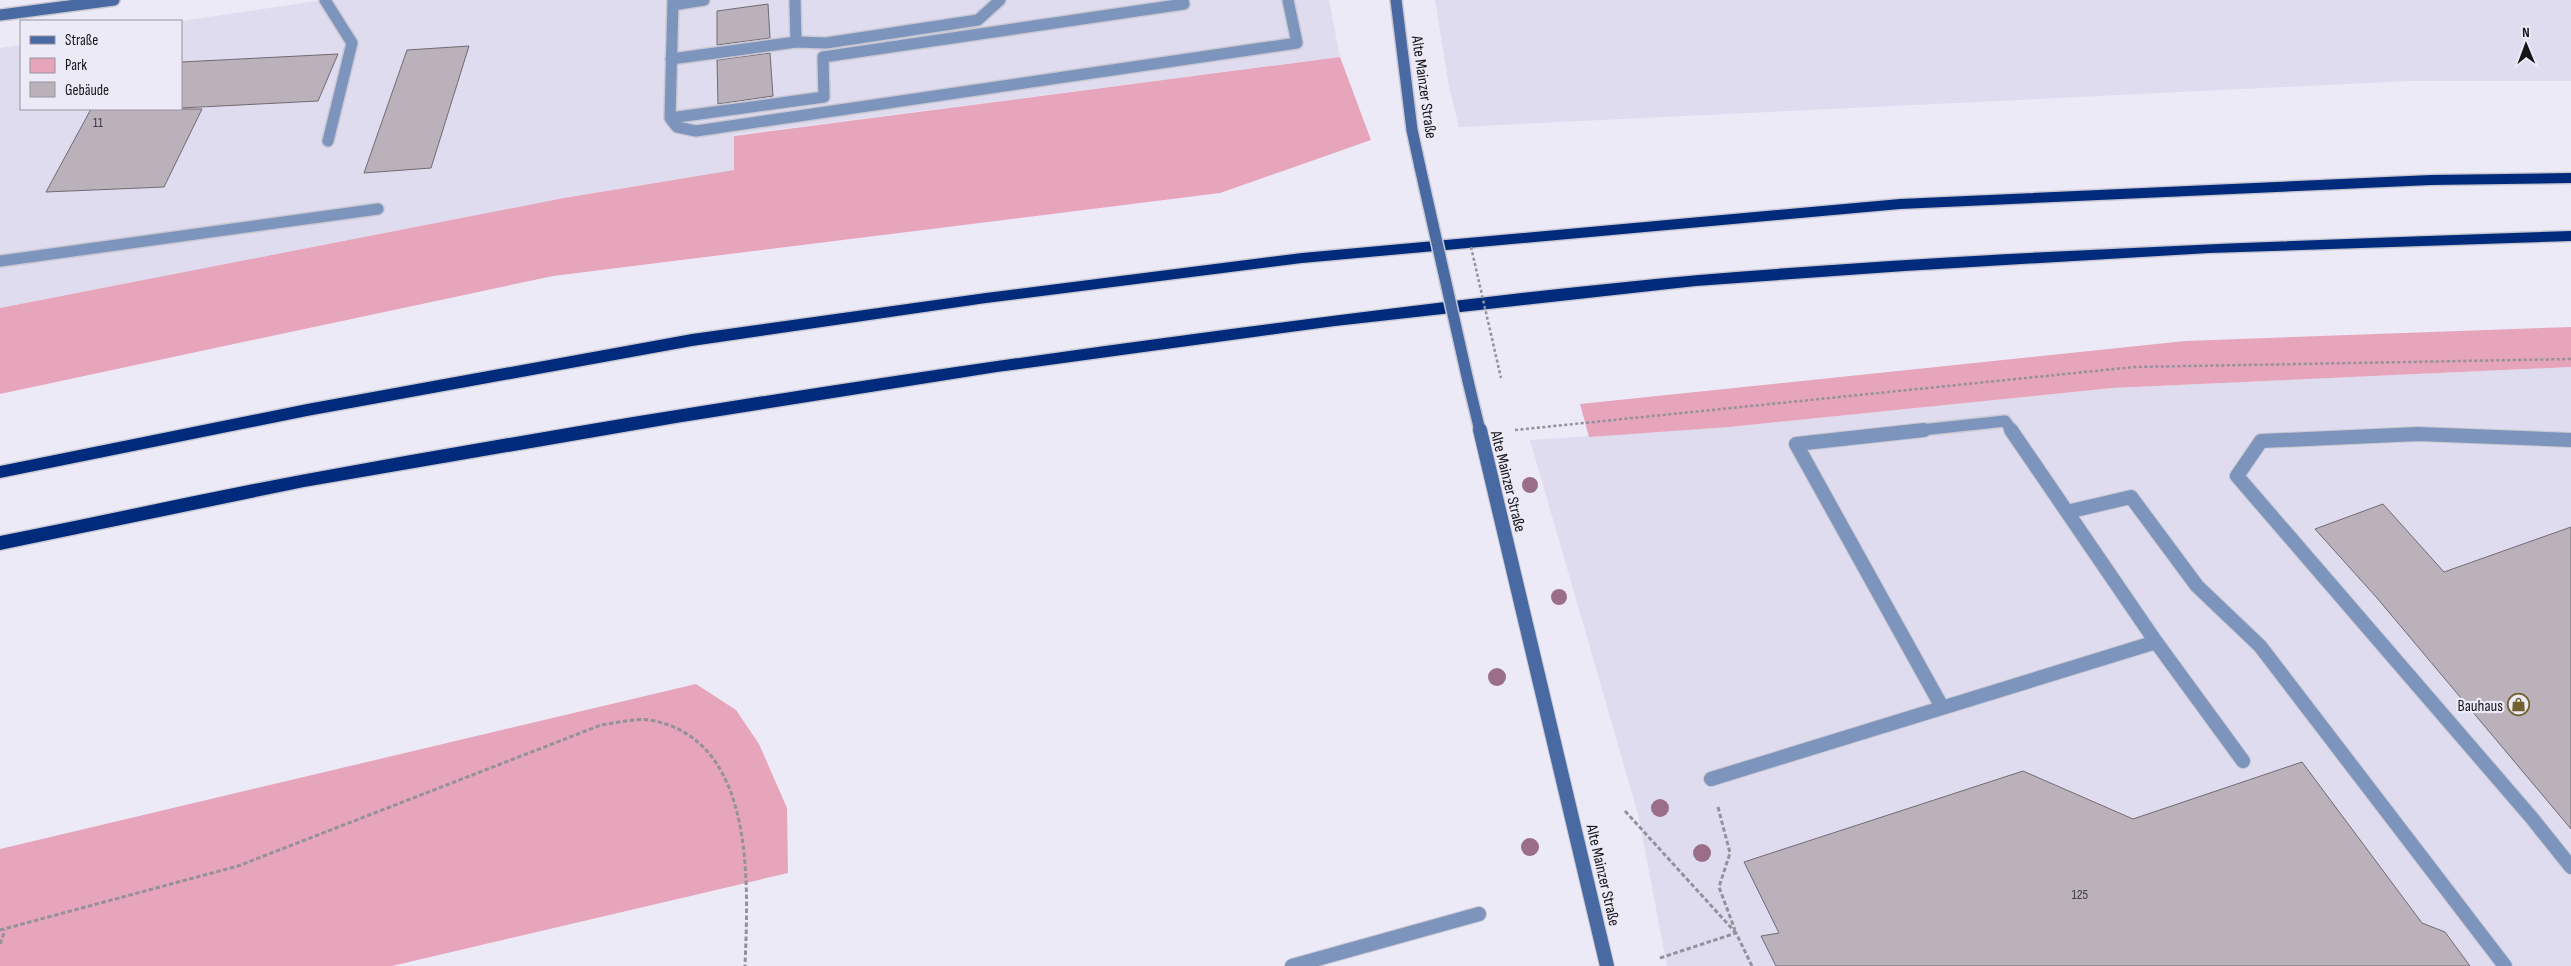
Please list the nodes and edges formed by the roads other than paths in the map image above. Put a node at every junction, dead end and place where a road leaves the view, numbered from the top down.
1 (114, 0) edge
2 (325, 0) edge
3 (704, 0) edge
4 (794, 0) edge
5 (1000, 0) edge
6 (1183, 0) edge
7 (1288, 0) edge
8 (1396, 0) edge
9 (673, 2) edge
10 (0, 15) edge
11 (796, 42) junction
12 (671, 59) junction
13 (670, 118) junction
14 (328, 142) dead end
15 (2571, 178) edge
16 (378, 210) dead end
17 (2571, 236) edge
18 (0, 261) edge
19 (2571, 440) edge
20 (0, 472) edge
21 (2067, 512) junction
22 (0, 543) edge
23 (2156, 642) junction
24 (1942, 707) junction
25 (2244, 761) dead end
26 (1711, 779) road end
27 (2571, 867) edge
28 (1479, 914) dead end
29 (1292, 966) edge
30 (1607, 966) edge
31 (2505, 966) edge

1 - 10 street
2 - 14 lane
3 - 9 lane
4 - 11 lane
5 - 11 lane
6 - 13 lane
7 - 13 lane
8 - 30 street, Alte Mainzer Straße, bridge
9 - 12 lane
11 - 12 lane
12 - 13 lane
15 - 20 highway
16 - 18 lane
17 - 22 highway
19 - 27 lane
21 - 23 lane
21 - 24 lane
21 - 31 lane
23 - 24 lane
23 - 25 lane
24 - 26 lane
28 - 29 lane

